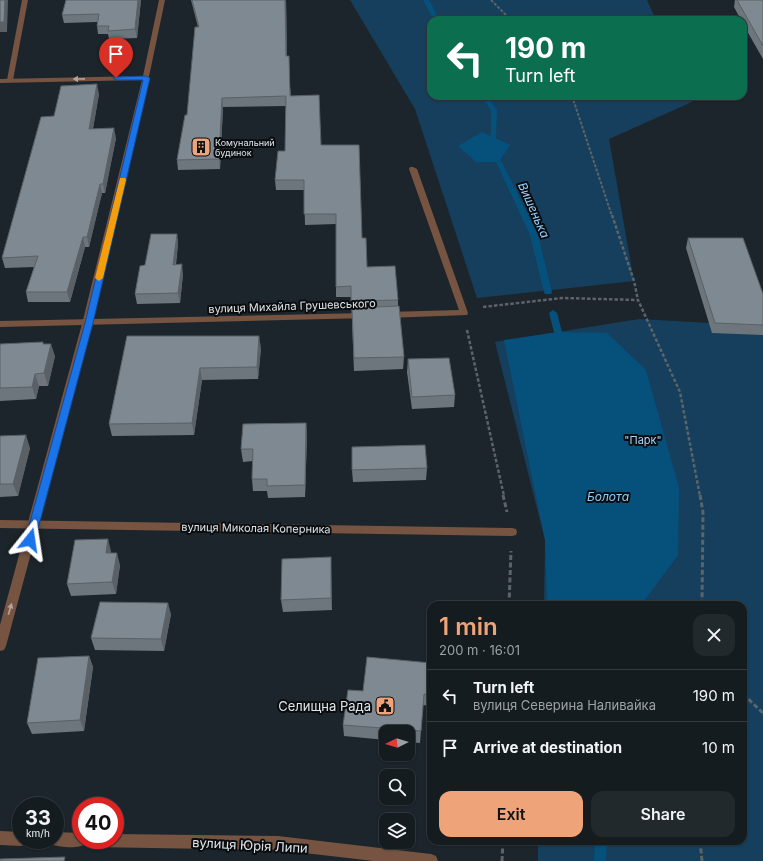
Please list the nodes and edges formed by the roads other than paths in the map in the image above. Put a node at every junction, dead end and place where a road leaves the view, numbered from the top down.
1 (25, 0) edge
2 (162, 0) edge
3 (146, 78) junction
4 (10, 80) junction
5 (0, 81) edge
6 (413, 169) dead end
7 (89, 323) junction
8 (0, 324) edge
9 (0, 524) edge
10 (34, 525) junction
11 (512, 532) road end
12 (0, 646) edge
13 (0, 838) edge
14 (12, 839) edge
15 (124, 841) edge
16 (431, 861) edge

1 - 4 street
2 - 3 street
3 -> 4 street
3 - 7 street
4 - 5 street
6 - 7 street, вулиця Михайла Грушевського
7 - 8 street, вулиця Михайла Грушевського
7 - 10 street
9 - 10 street, вулиця Миколая Коперника
10 - 11 street, вулиця Миколая Коперника
12 -> 10 street
13 - 14 street
15 - 16 street, вулиця Юрія Липи

